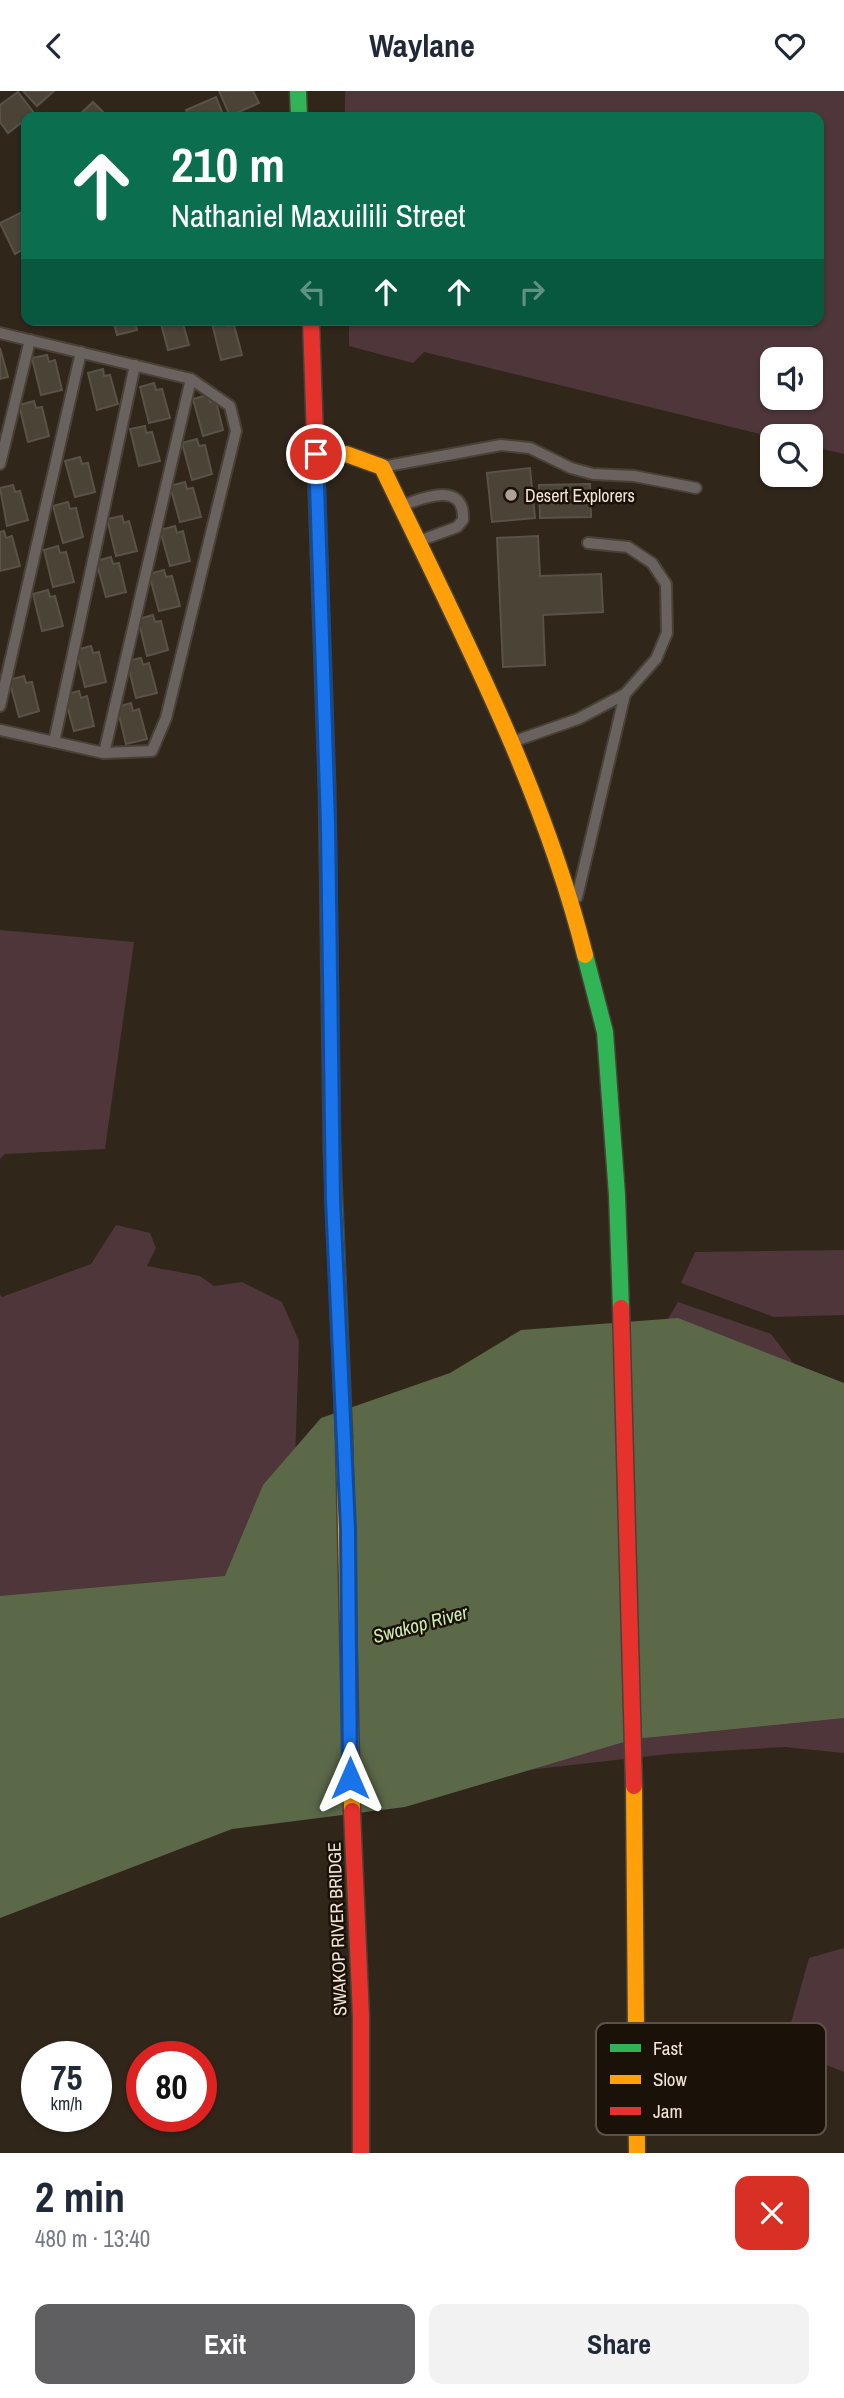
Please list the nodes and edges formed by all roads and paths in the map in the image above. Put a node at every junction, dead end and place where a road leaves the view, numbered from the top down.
1 (298, 91) edge
2 (299, 112) edge
3 (311, 326) edge
4 (0, 333) edge
5 (30, 340) junction
6 (81, 352) junction
7 (135, 365) junction
8 (191, 379) junction
9 (316, 454) junction
10 (0, 464) edge
11 (382, 467) junction
12 (696, 488) dead end
13 (401, 506) junction
14 (418, 541) junction
15 (588, 543) dead end
16 (625, 694) junction
17 (0, 706) edge
18 (0, 730) edge
19 (54, 742) junction
20 (510, 743) junction
21 (104, 753) junction
22 (574, 910) junction
23 (636, 2023) edge
24 (637, 2135) edge
25 (361, 2153) edge
26 (637, 2153) edge

1 - 2 main road
3 - 9 main road, SWAKOP RIVER BRIDGE
4 - 5 lane
5 - 6 lane
5 - 10 lane
6 - 7 lane
6 - 17 lane
7 - 8 lane
7 - 19 lane
8 - 21 lane
8 - 21 lane
9 - 11 main road
9 - 25 main road, SWAKOP RIVER BRIDGE
11 - 12 lane
11 - 13 main road
13 - 14 main road
13 - 14 lane
14 - 20 main road
15 - 16 lane
16 - 20 lane
16 - 22 lane
18 - 19 lane
19 - 21 lane
20 - 22 main road
22 - 23 main road
24 - 26 main road

